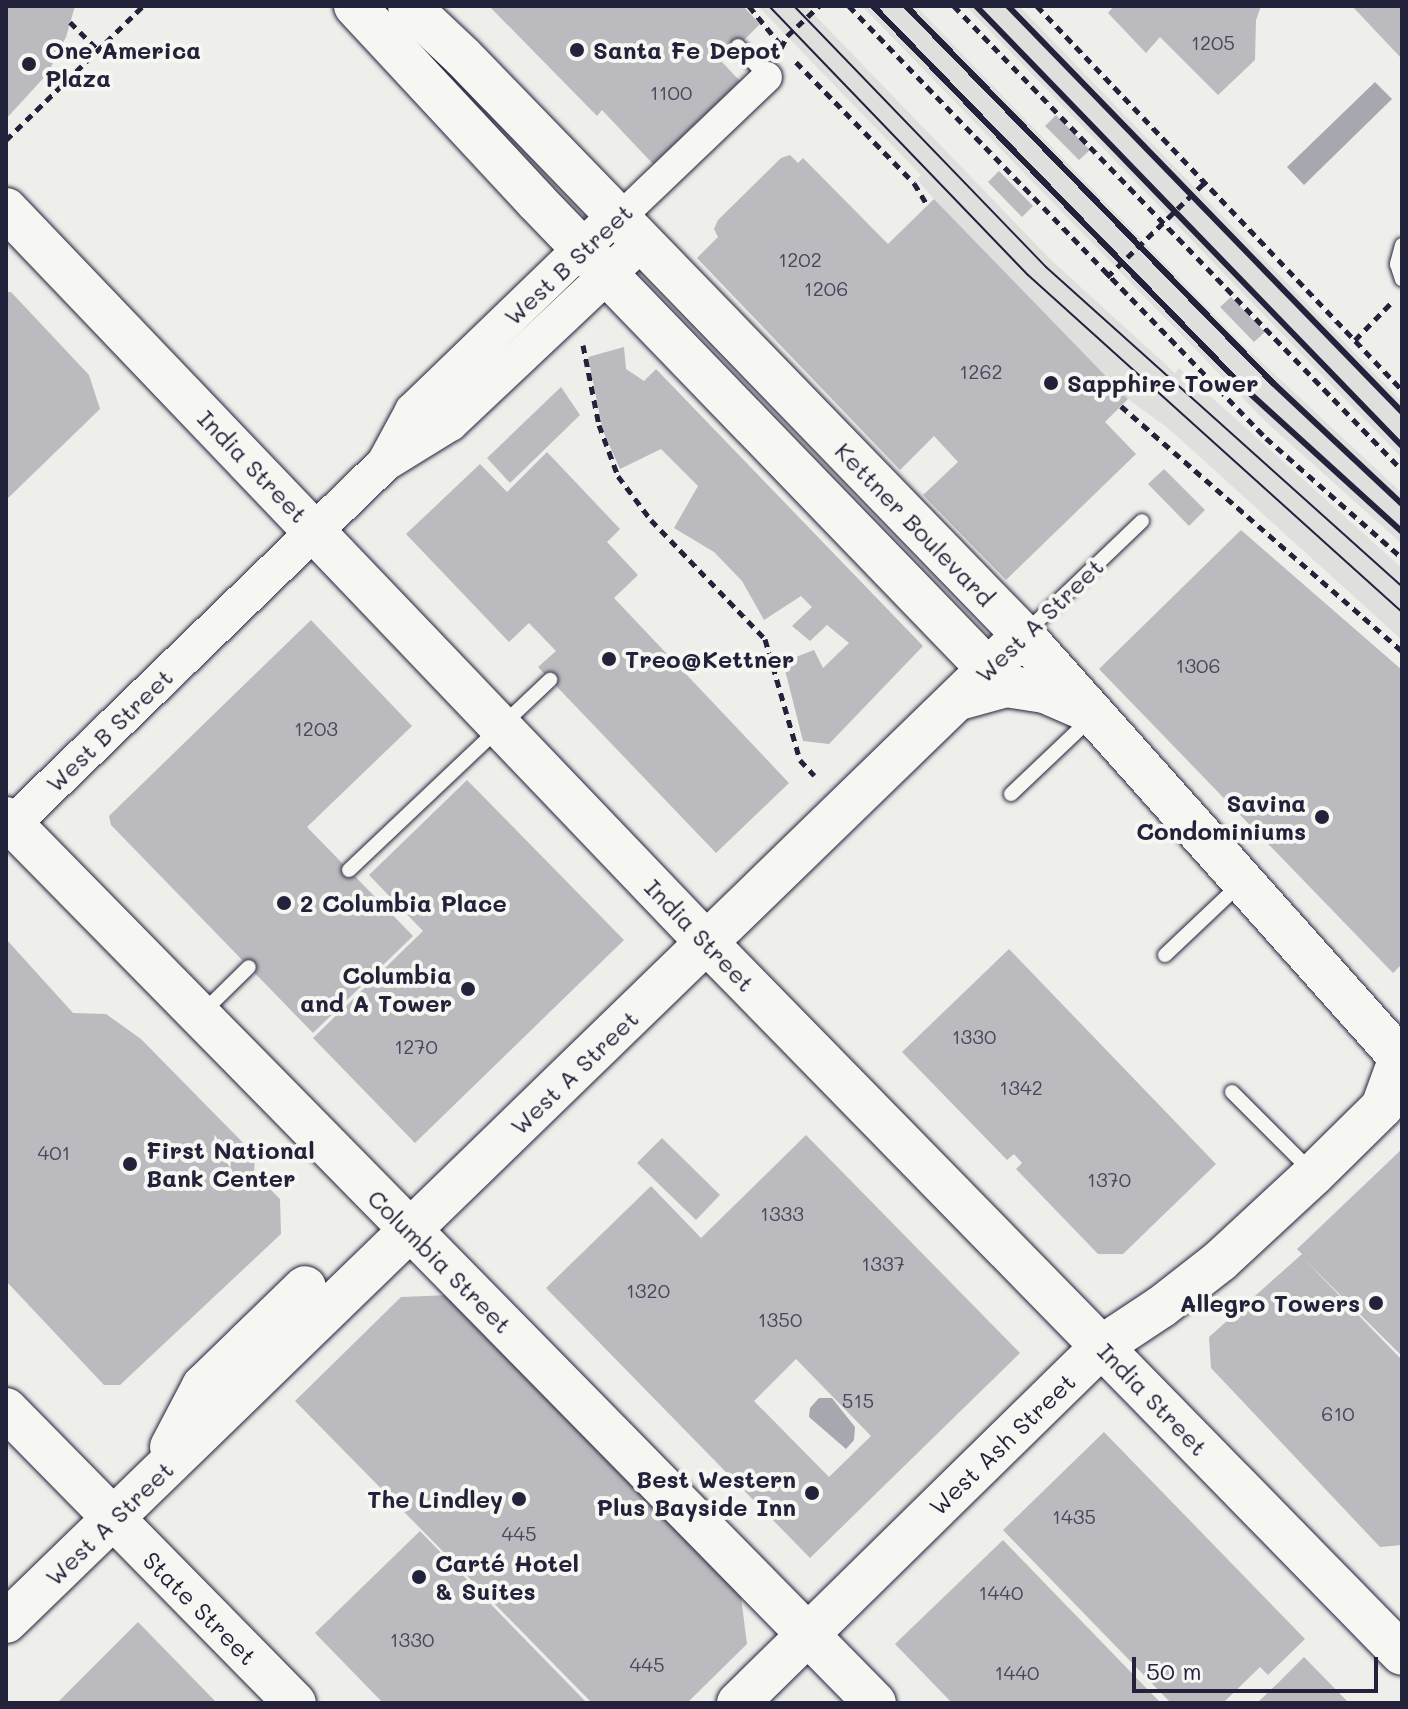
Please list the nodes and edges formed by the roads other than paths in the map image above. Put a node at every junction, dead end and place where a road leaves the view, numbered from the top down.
1 (355, 6) edge
2 (409, 6) edge
3 (738, 46) dead end
4 (767, 77) joint
5 (6, 209) edge
6 (629, 228) junction
7 (1402, 245) edge
8 (595, 262) junction
9 (1402, 279) edge
10 (1142, 521) dead end
11 (315, 530) junction
12 (1023, 635) junction
13 (988, 669) junction
14 (550, 680) dead end
15 (957, 700) junction
16 (1095, 714) junction
17 (502, 726) junction
18 (1011, 794) dead end
19 (8, 824) edge
20 (349, 870) dead end
21 (1243, 881) junction
22 (707, 943) junction
23 (1165, 955) dead end
24 (249, 967) dead end
25 (199, 1015) junction
26 (1401, 1056) edge
27 (1232, 1092) dead end
28 (1314, 1174) junction
29 (410, 1231) junction
30 (305, 1287) dead end
31 (1102, 1346) junction
32 (6, 1409) edge
33 (155, 1478) junction
34 (113, 1519) junction
35 (6, 1622) edge
36 (809, 1634) junction
37 (1393, 1638) edge
38 (295, 1703) edge
39 (738, 1703) edge
40 (875, 1703) edge

1 - 8 main road, Kettner Boulevard
2 - 6 main road, Kettner Boulevard
3 - 4 lane
4 - 6 street, West B Street
5 - 11 main road, India Street
6 - 8 street, West B Street
6 - 12 main road, Kettner Boulevard
7 - 9 lane
8 - 11 street, West B Street
8 - 13 main road, Kettner Boulevard
10 - 12 lane, West A Street
11 - 17 main road, India Street
11 - 19 street, West B Street
12 - 13 main road, West A Street
12 - 16 main road, Kettner Boulevard
13 - 15 main road, West A Street
14 - 17 lane
15 - 16 main road
15 - 22 main road, West A Street
16 - 18 lane
16 - 21 main road, Kettner Boulevard
17 - 20 lane
17 - 22 main road, India Street
19 - 25 main road, Columbia Street
21 - 23 lane
21 - 26 main road, Kettner Boulevard
22 - 29 main road, West A Street
22 - 31 main road, India Street
24 - 25 lane
25 - 29 main road, Columbia Street
26 - 28 main road, West Ash Street
27 - 28 lane
28 - 31 main road, West Ash Street
29 - 33 main road, West A Street
29 - 36 main road, Columbia Street
30 - 33 main road
31 - 36 main road, West Ash Street
31 - 37 main road, India Street
32 - 34 main road, State Street
33 - 34 main road, West A Street
34 - 35 main road, West A Street
34 - 38 main road, State Street
36 - 39 main road, West Ash Street
36 - 40 main road, Columbia Street

